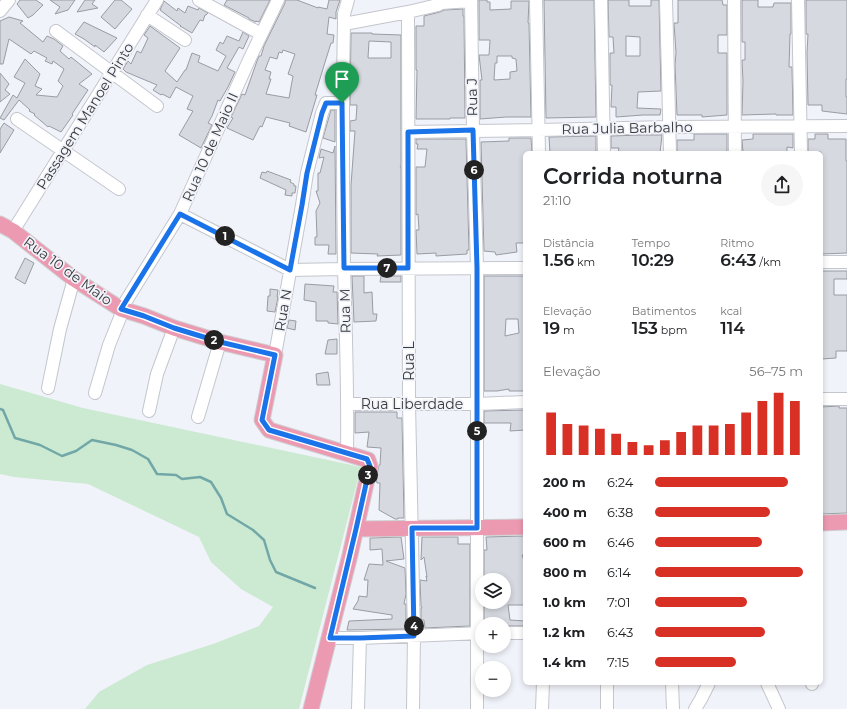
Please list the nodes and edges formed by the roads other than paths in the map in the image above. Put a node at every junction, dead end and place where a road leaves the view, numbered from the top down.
1 (9, 0) edge
2 (157, 0) edge
3 (278, 0) edge
4 (348, 0) edge
5 (536, 0) edge
6 (601, 0) edge
7 (666, 0) edge
8 (734, 0) edge
9 (798, 0) edge
10 (204, 1) edge
11 (471, 1) edge
12 (441, 2) edge
13 (0, 11) edge
14 (408, 12) junction
15 (147, 15) junction
16 (344, 24) junction
17 (56, 31) dead end
18 (261, 34) junction
19 (185, 40) dead end
20 (112, 73) junction
21 (342, 103) junction
22 (156, 106) dead end
23 (17, 119) dead end
24 (735, 126) junction
25 (847, 126) edge
26 (670, 127) junction
27 (801, 127) junction
28 (604, 129) junction
29 (473, 130) junction
30 (539, 130) junction
31 (408, 132) junction
32 (63, 151) junction
33 (539, 151) edge
34 (604, 151) edge
35 (670, 151) edge
36 (735, 151) edge
37 (801, 151) edge
38 (119, 189) dead end
39 (180, 214) junction
40 (4, 228) edge
41 (823, 262) edge
42 (847, 262) edge
43 (344, 268) junction
44 (408, 268) junction
45 (477, 268) junction
46 (523, 268) edge
47 (290, 270) junction
48 (74, 279) junction
49 (122, 309) junction
50 (174, 328) junction
51 (220, 342) junction
52 (275, 355) junction
53 (48, 388) dead end
54 (95, 394) dead end
55 (823, 399) edge
56 (847, 399) edge
57 (523, 402) edge
58 (348, 404) junction
59 (409, 404) junction
60 (477, 404) junction
61 (149, 411) dead end
62 (198, 417) dead end
63 (347, 453) junction
64 (847, 522) edge
65 (823, 523) edge
66 (523, 527) edge
67 (412, 528) junction
68 (477, 528) junction
69 (356, 529) junction
70 (480, 617) edge
71 (475, 633) edge
72 (511, 633) edge
73 (523, 633) edge
74 (414, 636) junction
75 (330, 638) junction
76 (360, 638) junction
77 (479, 653) edge
78 (543, 685) edge
79 (608, 685) edge
80 (672, 685) edge
81 (708, 685) edge
82 (768, 685) edge
83 (700, 706) edge
84 (311, 709) edge
85 (358, 709) edge
86 (413, 709) edge
87 (477, 709) edge
88 (542, 709) edge
89 (607, 709) edge
90 (673, 709) edge
91 (779, 709) edge

1 - 13 street
2 - 15 street, Passagem Manoel Pinto
3 - 18 street, Rua 10 de Maio II
4 - 16 street, Rua M
5 - 30 street
6 - 28 street
7 - 26 street
8 - 24 street
9 - 27 street
10 - 18 street
11 - 12 street
11 - 29 street, Rua J
12 - 14 street
14 - 16 street
14 - 31 street, Rua L
15 - 19 street
15 - 20 street, Passagem Manoel Pinto
16 - 21 street, Rua M
17 - 20 street
18 - 39 street, Rua 10 de Maio II
20 - 22 street
20 - 32 street, Passagem Manoel Pinto
21 - 43 street, Rua M
21 - 47 street, Rua N
23 - 32 street
24 - 26 street, Rua Julia Barbalho
24 - 27 street, Rua Julia Barbalho
24 - 36 street
25 - 27 street, Rua Julia Barbalho
26 - 28 street, Rua Julia Barbalho
26 - 35 street
27 - 37 street
28 - 30 street, Rua Julia Barbalho
28 - 34 street
29 - 30 street, Rua Julia Barbalho
29 - 31 street, Rua Julia Barbalho
29 - 45 street, Rua J
30 - 33 street
31 - 44 street, Rua L
32 - 38 street
32 - 40 street, Passagem Manoel Pinto
39 - 47 street
39 - 49 street, Rua 10 de Maio II
40 - 48 main road, Rua 10 de Maio
41 - 42 street
43 - 44 street
43 - 47 street
43 - 58 street, Rua M
44 - 45 street
44 - 59 street, Rua L
45 - 46 street
45 - 60 street, Rua J
47 - 52 street, Rua N
48 - 49 main road, Rua 10 de Maio
48 - 53 street
49 - 50 main road, Rua 10 de Maio
49 - 54 street, Rua 10 de Maio II
50 - 51 main road, Rua 10 de Maio
50 - 61 street
51 - 52 main road, Rua 10 de Maio
51 - 62 street
52 - 63 main road, Rua N
55 - 56 street
57 - 60 street, Rua Liberdade
58 - 59 street, Rua Liberdade
58 - 63 street, Rua M
59 - 60 street, Rua Liberdade
59 - 67 street, Rua L
60 - 68 street, Rua J
63 - 69 main road, Rua N
64 - 65 main road
66 - 68 main road
67 - 68 main road
67 - 69 main road
67 - 74 street, Rua L
68 - 70 street
69 - 75 main road
71 - 74 street
72 - 73 street
74 - 76 street
74 - 86 street, Rua L
75 - 76 street
75 - 84 main road
76 - 85 street
77 - 87 street
78 - 88 street
79 - 89 street
80 - 90 street
81 - 83 street
82 - 91 street

